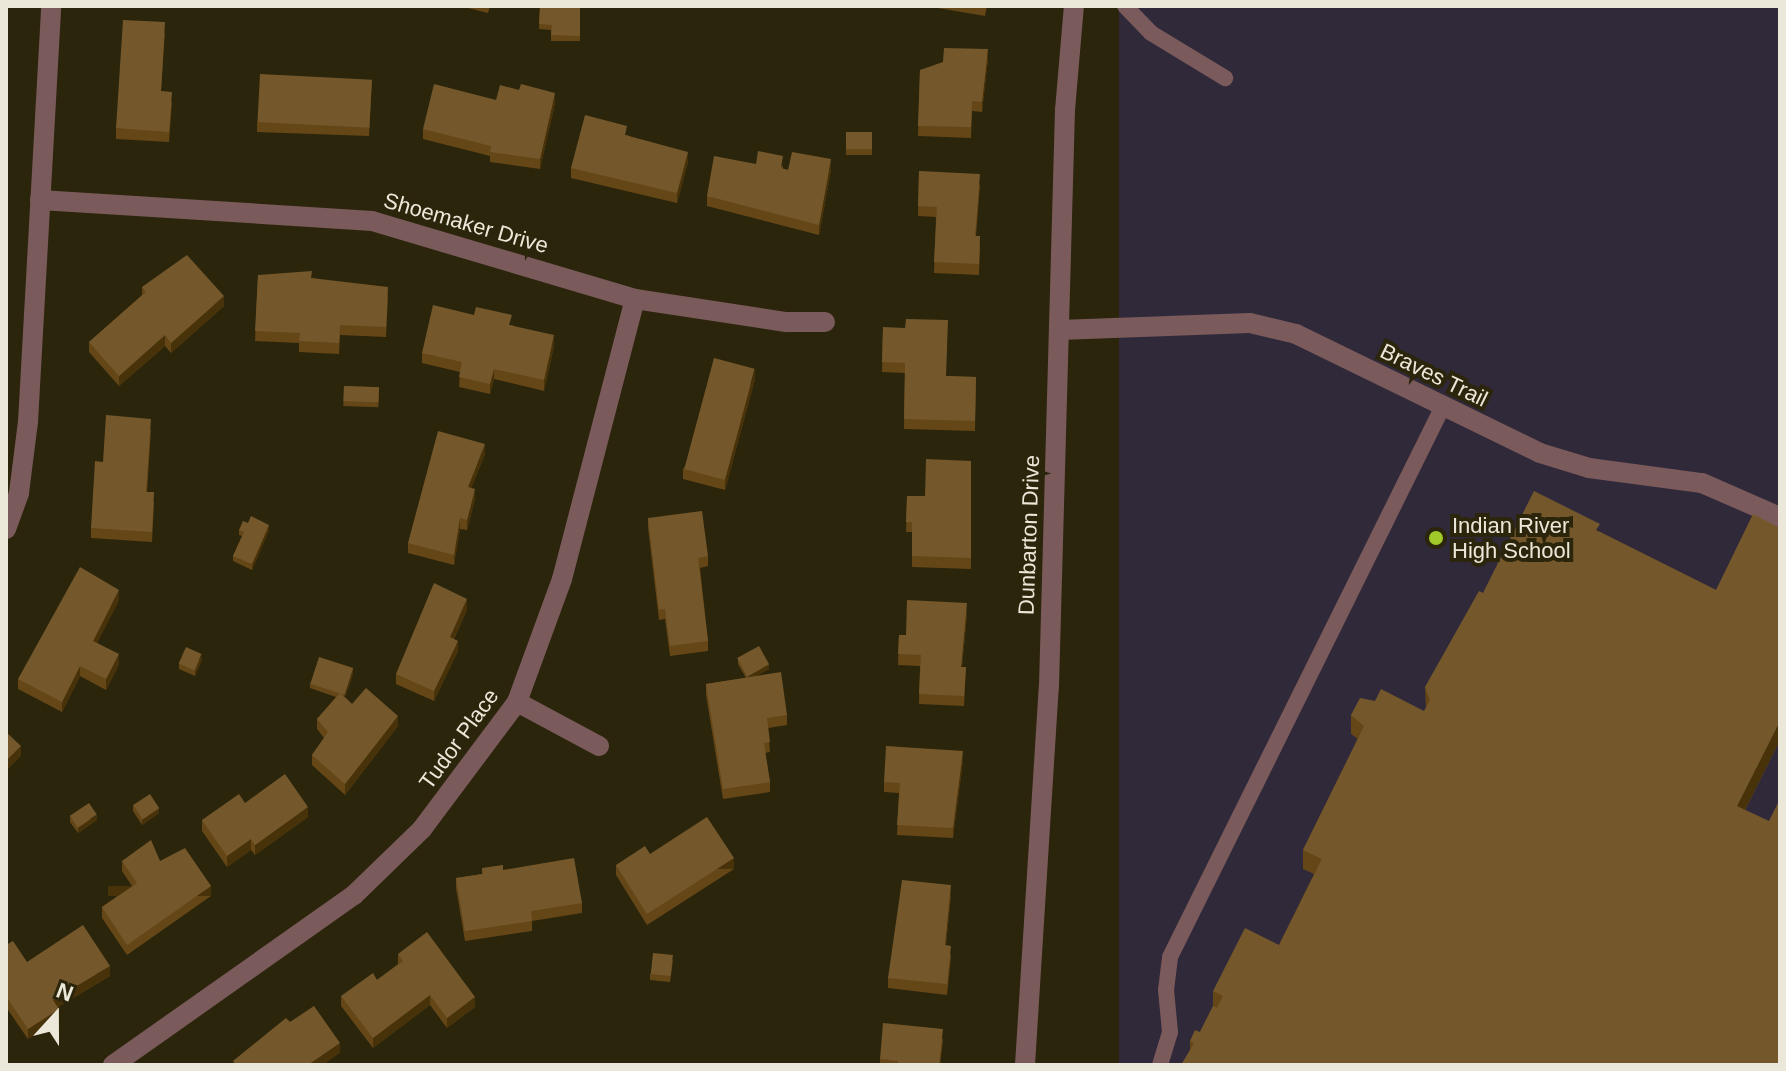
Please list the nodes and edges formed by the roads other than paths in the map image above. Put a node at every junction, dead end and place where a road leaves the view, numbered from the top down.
1 (51, 6) edge
2 (1074, 6) edge
3 (1125, 6) edge
4 (1225, 78) dead end
5 (40, 200) junction
6 (635, 299) junction
7 (825, 322) dead end
8 (1059, 330) junction
9 (1443, 406) junction
10 (1780, 517) edge
11 (6, 529) edge
12 (517, 702) junction
13 (599, 746) dead end
14 (113, 1065) edge
15 (1025, 1065) edge
16 (1160, 1065) edge

1 - 5 street
2 - 8 street, Dunbarton Drive
3 - 4 lane
5 - 6 street, Shoemaker Drive
5 - 11 street
6 - 7 street, Shoemaker Drive
6 - 12 street, Tudor Place
8 - 9 street, Braves Trail
8 - 15 street, Dunbarton Drive
9 - 10 street, Braves Trail
9 - 16 lane
12 - 13 street
12 - 14 street, Tudor Place

